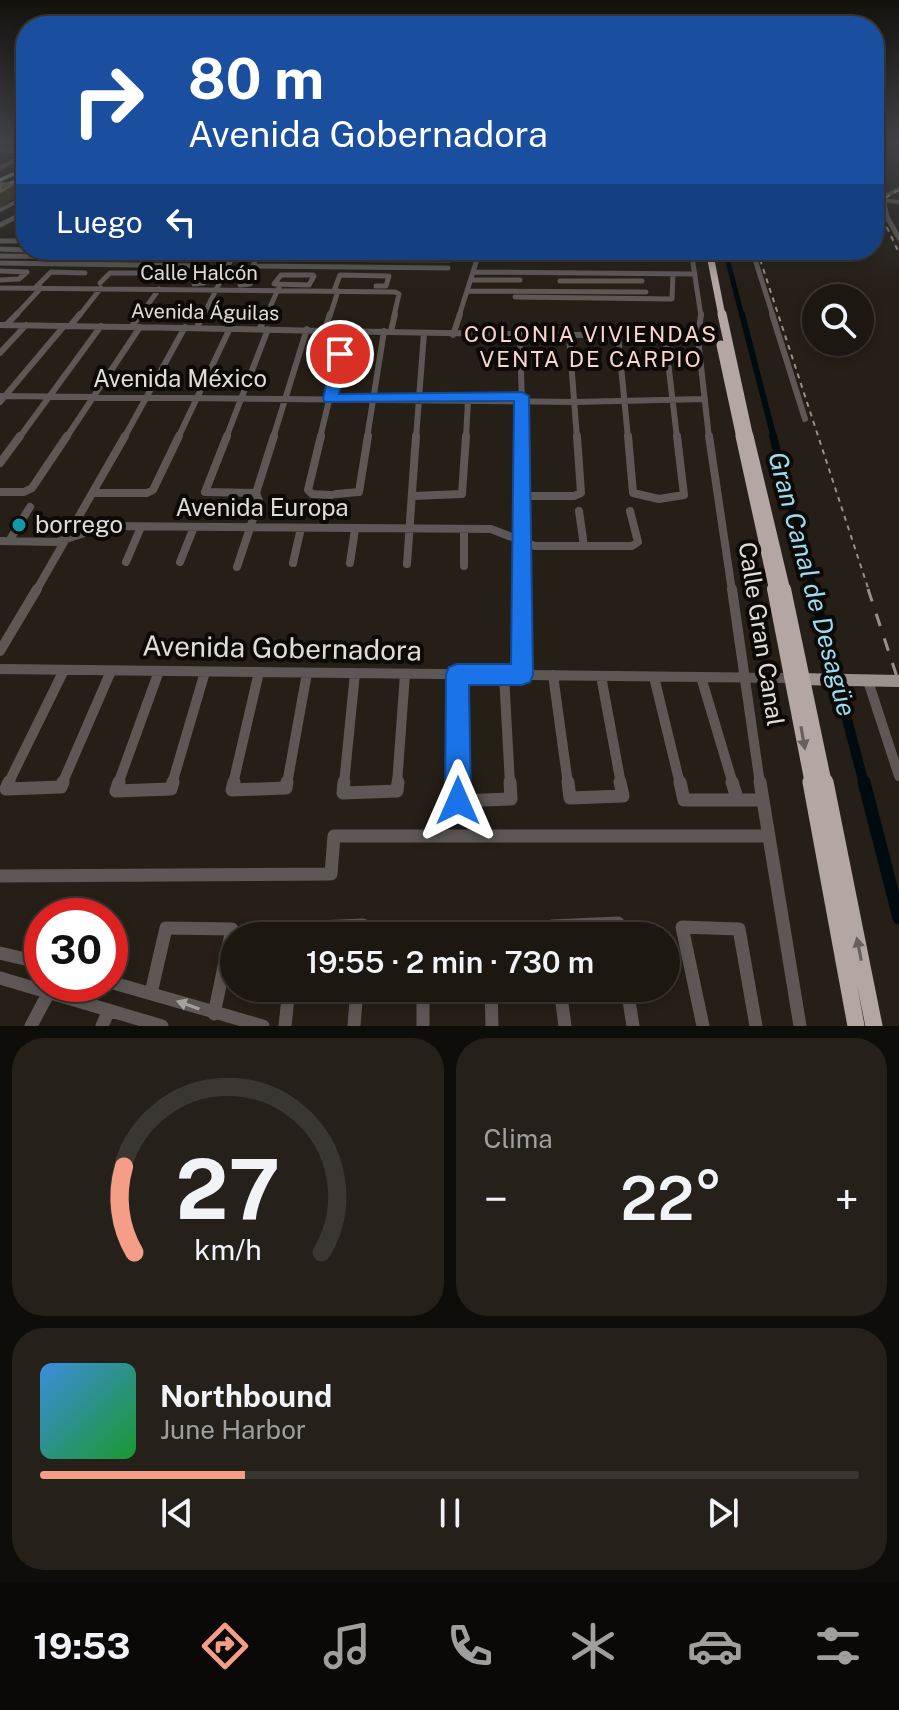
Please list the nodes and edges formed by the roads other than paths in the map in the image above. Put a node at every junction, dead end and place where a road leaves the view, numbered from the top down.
1 (884, 201) joint
2 (899, 202) edge
3 (891, 225) junction
4 (899, 225) edge
5 (899, 238) edge
6 (16, 259) edge
7 (232, 260) edge
8 (256, 260) edge
9 (280, 260) edge
10 (478, 260) edge
11 (594, 260) edge
12 (700, 260) edge
13 (703, 260) edge
14 (704, 260) edge
15 (755, 260) edge
16 (0, 263) edge
17 (12, 263) junction
18 (205, 266) dead end
19 (277, 266) junction
20 (448, 268) dead end
21 (0, 271) edge
22 (474, 272) junction
23 (144, 273) junction
24 (168, 273) junction
25 (560, 273) junction
26 (237, 274) dead end
27 (673, 274) junction
28 (695, 274) junction
29 (520, 276) junction
30 (596, 277) junction
31 (641, 277) junction
32 (0, 280) edge
33 (471, 280) junction
34 (560, 281) junction
35 (40, 286) junction
36 (101, 286) junction
37 (158, 287) junction
38 (219, 287) junction
39 (0, 288) edge
40 (279, 288) junction
41 (336, 289) junction
42 (467, 291) junction
43 (521, 291) junction
44 (562, 291) junction
45 (600, 292) junction
46 (648, 295) junction
47 (515, 297) dead end
48 (3, 325) edge
49 (26, 325) junction
50 (67, 326) junction
51 (101, 326) junction
52 (136, 326) junction
53 (185, 327) junction
54 (197, 327) junction
55 (230, 328) junction
56 (264, 328) junction
57 (307, 329) junction
58 (325, 329) junction
59 (346, 330) junction
60 (388, 331) junction
61 (424, 333) junction
62 (453, 335) junction
63 (520, 335) junction
64 (569, 335) junction
65 (618, 335) junction
66 (665, 336) junction
67 (698, 336) junction
68 (0, 353) edge
69 (48, 397) junction
70 (93, 397) junction
71 (146, 397) junction
72 (197, 397) junction
73 (2, 398) edge
74 (241, 398) junction
75 (286, 398) junction
76 (418, 398) junction
77 (330, 399) junction
78 (374, 399) junction
79 (522, 399) junction
80 (705, 399) junction
81 (575, 400) junction
82 (623, 400) junction
83 (673, 400) junction
84 (468, 401) junction
85 (805, 419) dead end
86 (0, 463) edge
87 (0, 492) edge
88 (93, 493) junction
89 (256, 493) junction
90 (412, 496) junction
91 (524, 496) junction
92 (30, 507) dead end
93 (579, 511) dead end
94 (630, 511) dead end
95 (141, 527) junction
96 (194, 527) junction
97 (249, 528) junction
98 (301, 528) junction
99 (355, 529) junction
100 (409, 529) junction
101 (464, 529) junction
102 (66, 539) junction
103 (5, 541) edge
104 (524, 542) junction
105 (584, 546) junction
106 (126, 562) dead end
107 (180, 562) dead end
108 (293, 563) dead end
109 (350, 563) dead end
110 (407, 564) dead end
111 (464, 566) dead end
112 (237, 567) dead end
113 (0, 651) edge
114 (0, 669) edge
115 (64, 670) junction
116 (111, 671) junction
117 (159, 671) junction
118 (205, 672) junction
119 (259, 672) junction
120 (307, 673) junction
121 (355, 673) junction
122 (405, 674) junction
123 (457, 674) junction
124 (504, 675) junction
125 (522, 675) junction
126 (553, 675) junction
127 (601, 676) junction
128 (654, 677) junction
129 (701, 677) junction
130 (747, 677) junction
131 (785, 678) joint
132 (861, 680) junction
133 (899, 681) edge
134 (899, 776) edge
135 (737, 798) junction
136 (762, 800) junction
137 (767, 836) junction
138 (0, 876) edge
139 (0, 953) edge
140 (24, 958) edge
141 (0, 978) edge
142 (24, 985) edge
143 (128, 987) edge
144 (151, 993) junction
145 (44, 1002) edge
146 (82, 1002) edge
147 (288, 1002) edge
148 (356, 1002) edge
149 (423, 1002) edge
150 (491, 1002) edge
151 (562, 1002) edge
152 (629, 1002) edge
153 (109, 1010) junction
154 (214, 1014) junction
155 (245, 1024) edge
156 (31, 1026) edge
157 (102, 1026) edge
158 (162, 1026) edge
159 (263, 1026) edge
160 (285, 1026) edge
161 (354, 1026) edge
162 (423, 1026) edge
163 (492, 1026) edge
164 (565, 1026) edge
165 (633, 1026) edge
166 (703, 1026) edge
167 (756, 1026) edge
168 (800, 1026) edge
169 (856, 1026) edge
170 (874, 1026) edge

1 - 2 street
1 - 3 street
3 - 4 street
3 - 5 street
6 - 17 street
7 - 38 street
8 - 19 street
9 - 19 street
10 - 22 street
11 - 30 street
12 - 28 street, Calle Gran Canal
13 -> 169 highway, bridge
170 -> 14 highway, bridge
15 - 85 street
16 - 17 street
17 - 18 street
19 - 20 street
21 - 32 street
22 - 29 street
22 - 33 street
23 - 24 street
23 - 36 street
23 - 36 street
24 - 37 street
24 - 37 street
25 - 29 street
25 - 30 street
25 - 34 street
26 - 38 street
27 - 28 street
27 - 31 street
27 - 46 street
28 - 67 street, Calle Gran Canal
29 - 33 street
29 - 43 street
30 - 31 street
30 - 34 street
30 - 45 street
31 - 46 street
33 - 42 street
34 - 44 street
35 - 35 street
35 - 36 street, Calle Halcón
35 - 39 street, Calle Halcón
35 - 48 street
36 - 37 street, Calle Halcón
36 - 50 street
37 - 38 street, Calle Halcón
37 - 52 street
38 - 40 street, Calle Halcón
38 - 54 street
40 - 40 street
40 - 41 street, Calle Halcón
40 - 56 street
41 - 41 street
41 - 58 street
41 - 60 street, Calle Halcón
42 - 43 street
42 - 62 street
43 - 44 street
44 - 45 street
45 - 46 street
46 - 47 street
48 - 49 street, Avenida Águilas
49 - 50 street, Avenida Águilas
49 - 68 street
50 - 51 street, Avenida Águilas
50 - 73 street
51 - 52 street, Avenida Águilas
51 - 69 street
52 - 53 street, Avenida Águilas
52 - 70 street
53 - 54 street, Avenida Águilas
53 - 71 street
54 - 55 street, Avenida Águilas
55 - 56 street, Avenida Águilas
55 - 72 street
56 - 57 street, Avenida Águilas
56 - 74 street
57 - 58 street, Avenida Águilas
57 - 75 street
58 - 59 street, Avenida Águilas
59 - 60 street, Avenida Águilas
59 - 77 street
60 - 61 street, Avenida Águilas
60 - 78 street
61 - 62 street, Avenida Águilas
61 - 76 street
62 - 63 street, Avenida Águilas
63 - 64 street, Avenida Águilas
63 - 79 street
64 - 65 street, Avenida Águilas
64 - 81 street
65 - 66 street, Avenida Águilas
65 - 82 street
66 - 67 street, Avenida Águilas
66 - 83 street
67 - 80 street, Calle Gran Canal
69 - 70 street, Avenida México
69 - 73 street, Avenida México
69 - 86 street
70 - 71 street, Avenida México
70 - 87 street
71 - 72 street, Avenida México
71 - 88 street
72 - 74 street, Avenida México
72 - 88 street
74 - 75 street, Avenida México
74 - 89 street
75 - 77 street, Avenida México
75 - 89 street
76 - 78 street, Avenida México
76 - 79 street, Avenida México
76 - 84 street, Avenida México
76 - 90 street
77 - 78 street, Avenida México
77 - 78 street
79 - 81 street, Avenida México
79 - 84 street, Avenida México
79 - 91 street
80 - 83 street, Avenida México
80 - 130 street, Calle Gran Canal
81 - 82 street, Avenida México
81 - 91 street
82 - 83 street, Avenida México
82 - 83 street
84 - 90 street
88 - 102 street
89 - 97 street
90 - 100 street
91 - 104 street
92 - 103 street
93 - 105 street
94 - 105 street, Avenida Europa
95 - 96 street, Avenida Europa
95 - 102 street, Avenida Europa
95 - 106 street
96 - 97 street, Avenida Europa
96 - 107 street
97 - 98 street, Avenida Europa
97 - 112 street
98 - 99 street, Avenida Europa
98 - 108 street
99 - 100 street, Avenida Europa
99 - 109 street
100 - 101 street, Avenida Europa
100 - 110 street
101 - 104 street, Avenida Europa
101 - 111 street
102 - 103 street, Avenida Europa
102 - 113 street
104 - 105 street, Avenida Europa
104 - 125 street
114 - 115 street, Avenida Gobernadora
115 - 116 street, Avenida Gobernadora
115 - 116 street
116 - 117 street, Avenida Gobernadora
117 - 118 street, Avenida Gobernadora
117 - 118 street
118 - 119 street, Avenida Gobernadora
119 - 120 street, Avenida Gobernadora
119 - 120 street
120 - 121 street, Avenida Gobernadora
121 - 122 street, Avenida Gobernadora
121 - 122 street
122 - 123 street, Avenida Gobernadora
123 - 124 street, Avenida Gobernadora
123 - 124 street
124 - 125 street, Avenida Gobernadora
125 - 126 street, Avenida Gobernadora
126 - 127 street, Avenida Gobernadora
126 - 127 street
127 - 128 street, Avenida Gobernadora
128 - 129 street, Avenida Gobernadora
128 - 135 street
129 - 130 street, Avenida Gobernadora
129 - 135 street
130 - 131 street, Avenida Gobernadora
130 - 136 street, Calle Gran Canal
131 - 132 main road, Avenida Gobernadora, bridge
132 - 133 main road, Avenida Gobernadora
132 - 134 street
135 - 136 street
136 - 137 street, Calle Gran Canal
137 - 138 street
137 - 168 street, Calle Gran Canal
139 - 140 street
141 - 142 street
143 - 144 street
154 -> 144 street
144 - 154 street
145 - 156 street
146 - 153 street
147 - 160 street
148 - 161 street
149 - 162 street
150 - 163 street
151 - 164 street
152 - 165 street
153 - 157 street
153 - 158 street
154 - 155 street
155 - 159 street
166 - 167 street

